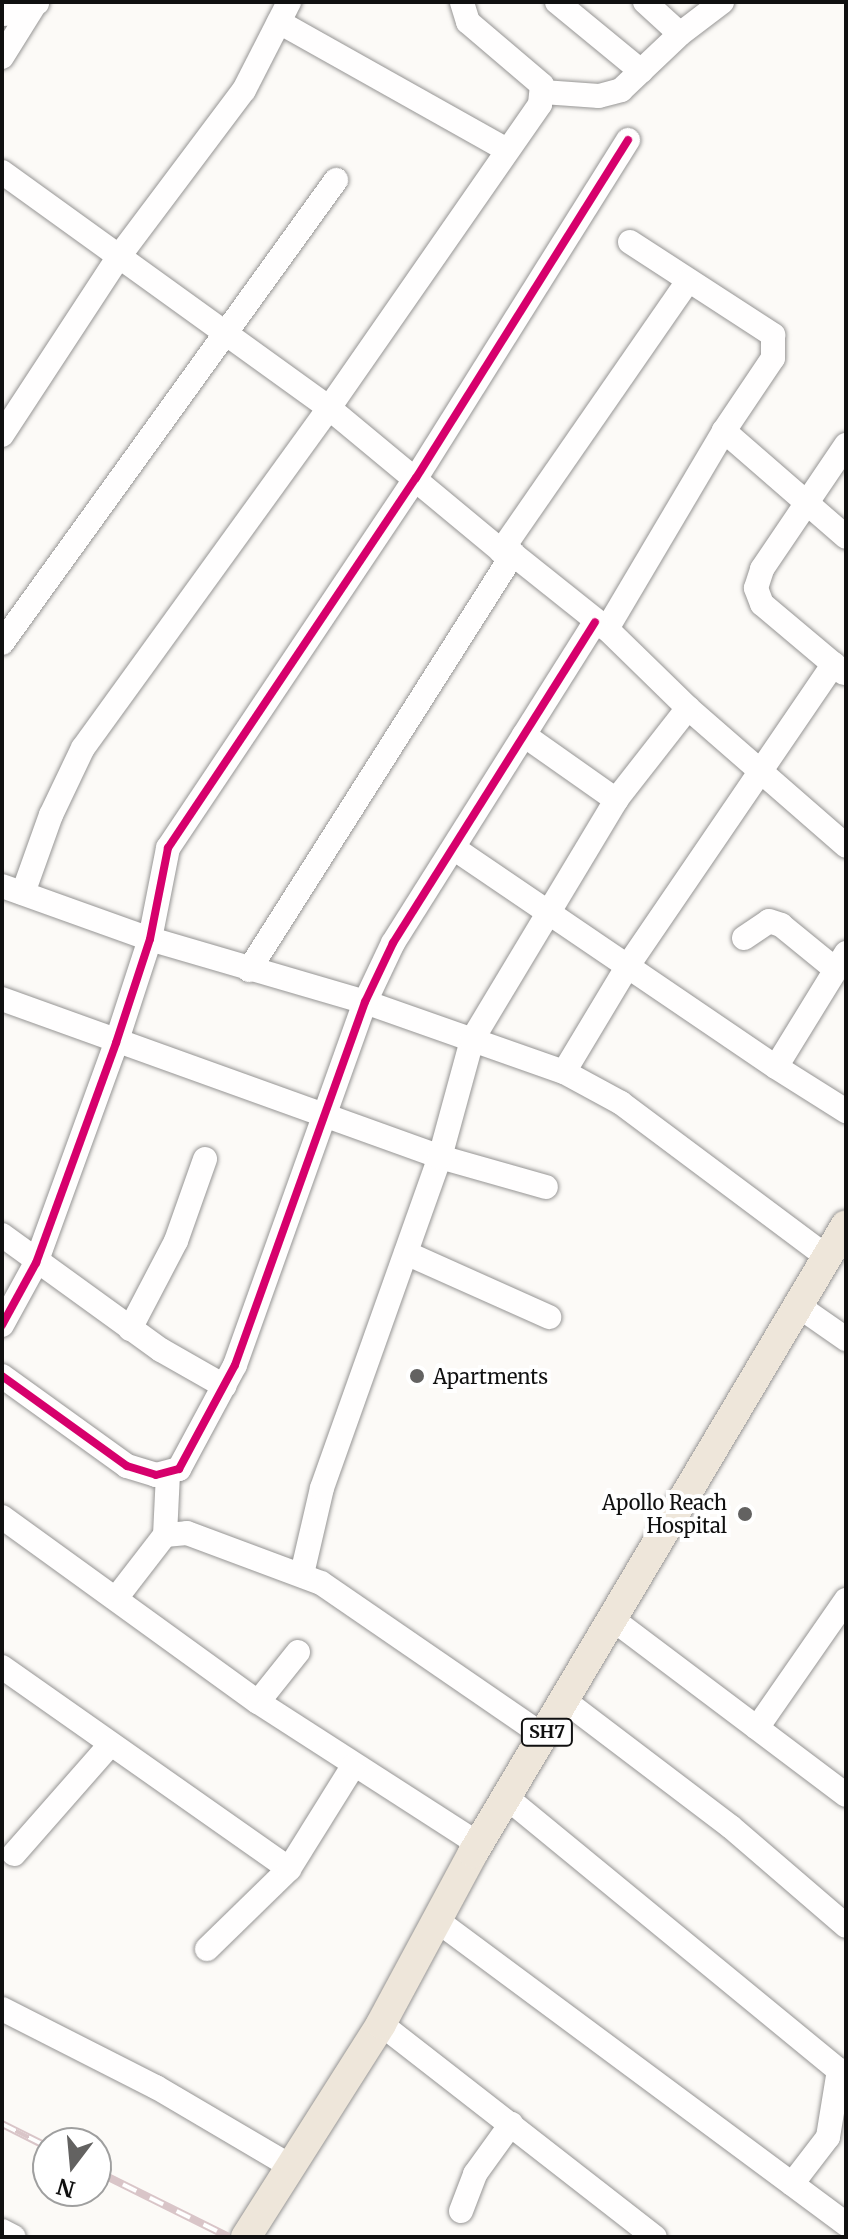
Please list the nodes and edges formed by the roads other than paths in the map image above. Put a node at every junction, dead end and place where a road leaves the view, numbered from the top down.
1 (462, 2) edge
2 (557, 2) edge
3 (645, 2) edge
4 (722, 2) edge
5 (37, 3) edge
6 (282, 8) edge
7 (2, 14) edge
8 (680, 34) junction
9 (2, 57) edge
10 (641, 71) junction
11 (543, 92) junction
12 (628, 140) dead end
13 (507, 150) junction
14 (2, 172) edge
15 (336, 180) dead end
16 (630, 242) dead end
17 (120, 255) junction
18 (688, 281) junction
19 (228, 334) junction
20 (329, 408) junction
21 (724, 431) junction
22 (2, 435) edge
23 (846, 445) edge
24 (416, 478) junction
25 (809, 505) junction
26 (846, 537) edge
27 (507, 553) junction
28 (601, 626) junction
29 (2, 643) edge
30 (840, 670) edge
31 (688, 708) junction
32 (524, 735) junction
33 (759, 771) junction
34 (616, 800) junction
35 (846, 846) edge
36 (455, 849) junction
37 (12, 890) edge
38 (548, 909) junction
39 (744, 938) dead end
40 (150, 939) junction
41 (841, 961) edge
42 (627, 967) junction
43 (249, 970) junction
44 (2, 999) edge
45 (365, 1002) junction
46 (472, 1040) junction
47 (116, 1043) junction
48 (776, 1067) junction
49 (564, 1072) junction
50 (846, 1111) edge
51 (328, 1118) junction
52 (440, 1157) junction
53 (205, 1159) dead end
54 (546, 1187) dead end
55 (846, 1225) edge
56 (2, 1235) edge
57 (406, 1253) junction
58 (827, 1257) junction
59 (36, 1263) junction
60 (797, 1305) junction
61 (549, 1317) dead end
62 (2, 1325) edge
63 (130, 1329) junction
64 (846, 1339) edge
65 (2, 1376) edge
66 (224, 1386) junction
67 (168, 1474) junction
68 (2, 1517) edge
69 (165, 1535) junction
70 (302, 1574) junction
71 (117, 1597) junction
72 (846, 1600) edge
73 (611, 1618) junction
74 (298, 1652) dead end
75 (2, 1667) edge
76 (565, 1701) junction
77 (258, 1702) junction
78 (757, 1728) junction
79 (544, 1736) junction
80 (109, 1746) junction
81 (353, 1766) junction
82 (846, 1795) edge
83 (506, 1797) junction
84 (478, 1844) junction
85 (14, 1854) dead end
86 (289, 1869) junction
87 (435, 1919) junction
88 (846, 1926) edge
89 (207, 1949) dead end
90 (2, 2009) edge
91 (381, 2024) junction
92 (842, 2073) edge
93 (511, 2124) junction
94 (292, 2167) junction
95 (792, 2184) junction
96 (461, 2211) dead end
97 (846, 2224) edge
98 (2, 2231) edge
99 (14, 2237) edge
100 (246, 2237) edge
101 (655, 2237) edge

1 - 11 street
2 - 10 street
3 - 8 street
4 - 8 street
5 - 7 street
5 - 9 street
6 - 13 street
6 - 17 street
8 - 10 street
10 - 11 street
11 - 13 street
12 - 24 street
13 - 20 street
14 - 17 street
15 - 19 street
16 - 18 street
17 - 19 street
17 - 22 street
18 - 21 street
18 - 27 street
19 - 20 street
19 - 29 street
20 - 24 street
20 - 37 street
21 - 25 street
21 - 28 street
23 - 25 street
24 - 27 street
24 - 40 street
25 - 26 street
25 - 30 street
27 - 28 street
27 - 43 street
28 - 31 street
28 - 32 street
30 - 33 street
31 - 33 street
31 - 34 street
32 - 34 street
32 - 36 street
33 - 35 street
33 - 42 street
34 - 38 street
36 - 38 street
36 - 45 street
37 - 40 street
38 - 42 street
38 - 46 street
39 - 41 street
40 - 43 street
40 - 47 street
41 - 48 street
42 - 48 street
42 - 49 street
43 - 45 street
44 - 47 street
45 - 46 street
45 - 51 street
46 - 49 street
46 - 52 street
47 - 51 street
47 - 59 street
48 - 50 street
49 - 58 street
51 - 52 street
51 - 66 street
52 - 54 street
52 - 57 street
53 - 63 street
55 - 58 main road, SH7
56 - 59 street
57 - 61 street
57 - 70 street
58 - 60 main road, SH7
59 - 62 street
59 - 63 street
60 - 64 street
60 - 73 main road, SH7
63 - 66 street
65 - 67 street
66 - 67 street
67 - 69 street
68 - 71 street
69 - 70 street
69 - 71 street
70 - 79 street
71 - 77 street
72 - 78 street
73 - 76 main road, SH7
73 - 78 street
74 - 77 street
75 - 80 street
76 - 79 main road, SH7
76 - 88 street
77 - 81 street
78 - 82 street
79 - 83 main road, SH7
80 - 85 street
80 - 86 street
81 - 84 street
81 - 86 street
83 - 84 main road, SH7
83 - 92 street
84 - 87 main road, SH7
86 - 89 street
87 - 91 main road, SH7
87 - 95 street
90 - 94 street
91 - 93 street
91 - 94 main road, SH7
92 - 95 street
93 - 96 street
93 - 101 street
94 - 100 main road, SH7
95 - 97 street
98 - 99 street

